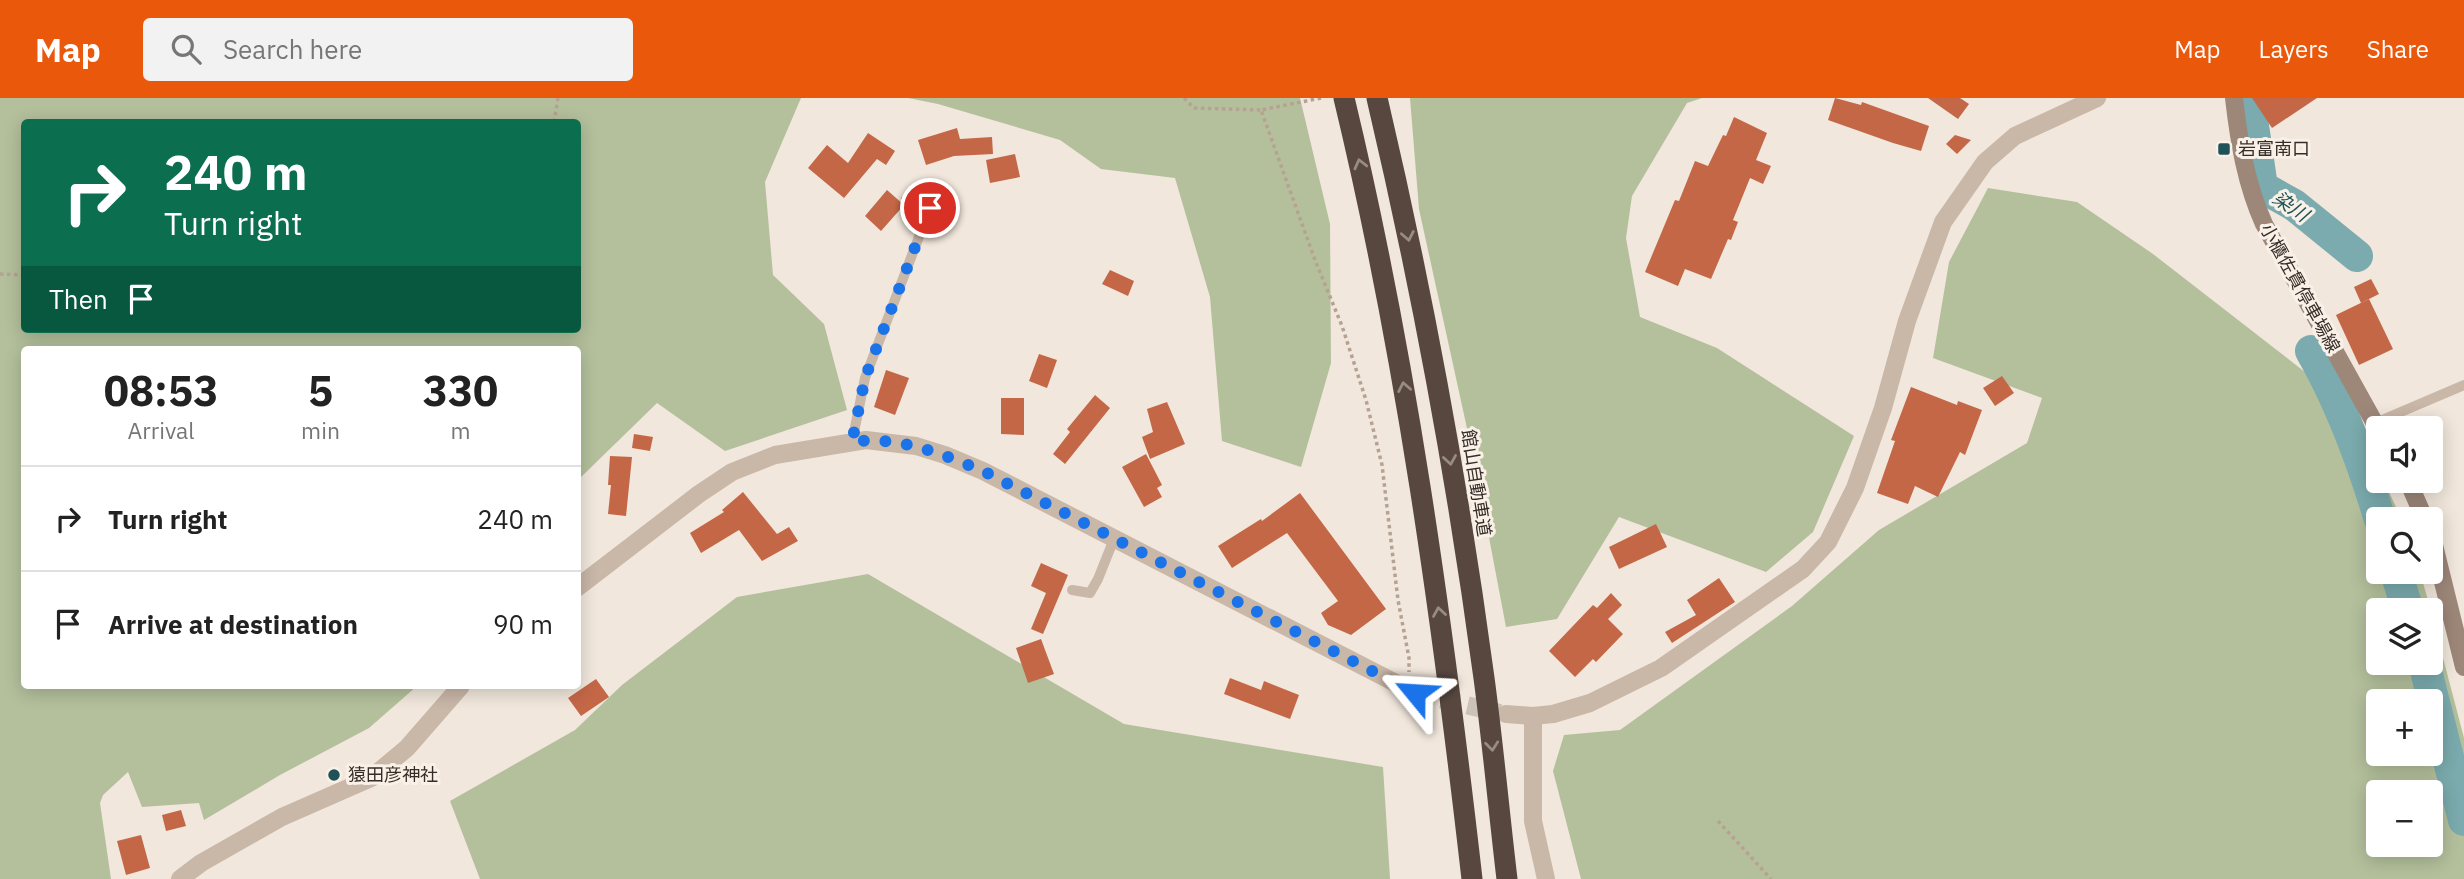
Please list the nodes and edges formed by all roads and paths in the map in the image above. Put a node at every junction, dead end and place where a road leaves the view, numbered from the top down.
1 (558, 98) edge
2 (1184, 98) edge
3 (1321, 98) edge
4 (1344, 98) edge
5 (1377, 98) edge
6 (2097, 98) edge
7 (2234, 98) edge
8 (1261, 110) junction
9 (554, 119) edge
10 (930, 208) dead end
11 (0, 274) edge
12 (21, 275) edge
13 (2464, 385) edge
14 (2370, 416) edge
15 (2397, 416) edge
16 (852, 442) junction
17 (1114, 539) junction
18 (2443, 582) edge
19 (581, 585) edge
20 (1072, 590) dead end
21 (2464, 667) edge
22 (458, 689) edge
23 (1411, 691) joint
24 (1506, 714) tunnel mouth
25 (1533, 716) junction
26 (1717, 821) dead end
27 (180, 879) edge
28 (1472, 879) edge
29 (1507, 879) edge
30 (1546, 879) edge
31 (1771, 879) edge

1 - 9 path
2 - 8 path
3 - 8 path
28 -> 4 highway
5 -> 29 highway, 館山自動車道
6 - 25 street
7 - 14 main road, 小櫃佐貫停車場線
8 - 23 path
10 - 16 lane
11 - 12 path
13 - 15 lane
16 - 17 street
16 - 19 street
17 - 20 lane
17 - 23 street
18 - 21 main road
22 - 27 street
24 - 25 street
25 - 30 street
26 - 31 path

